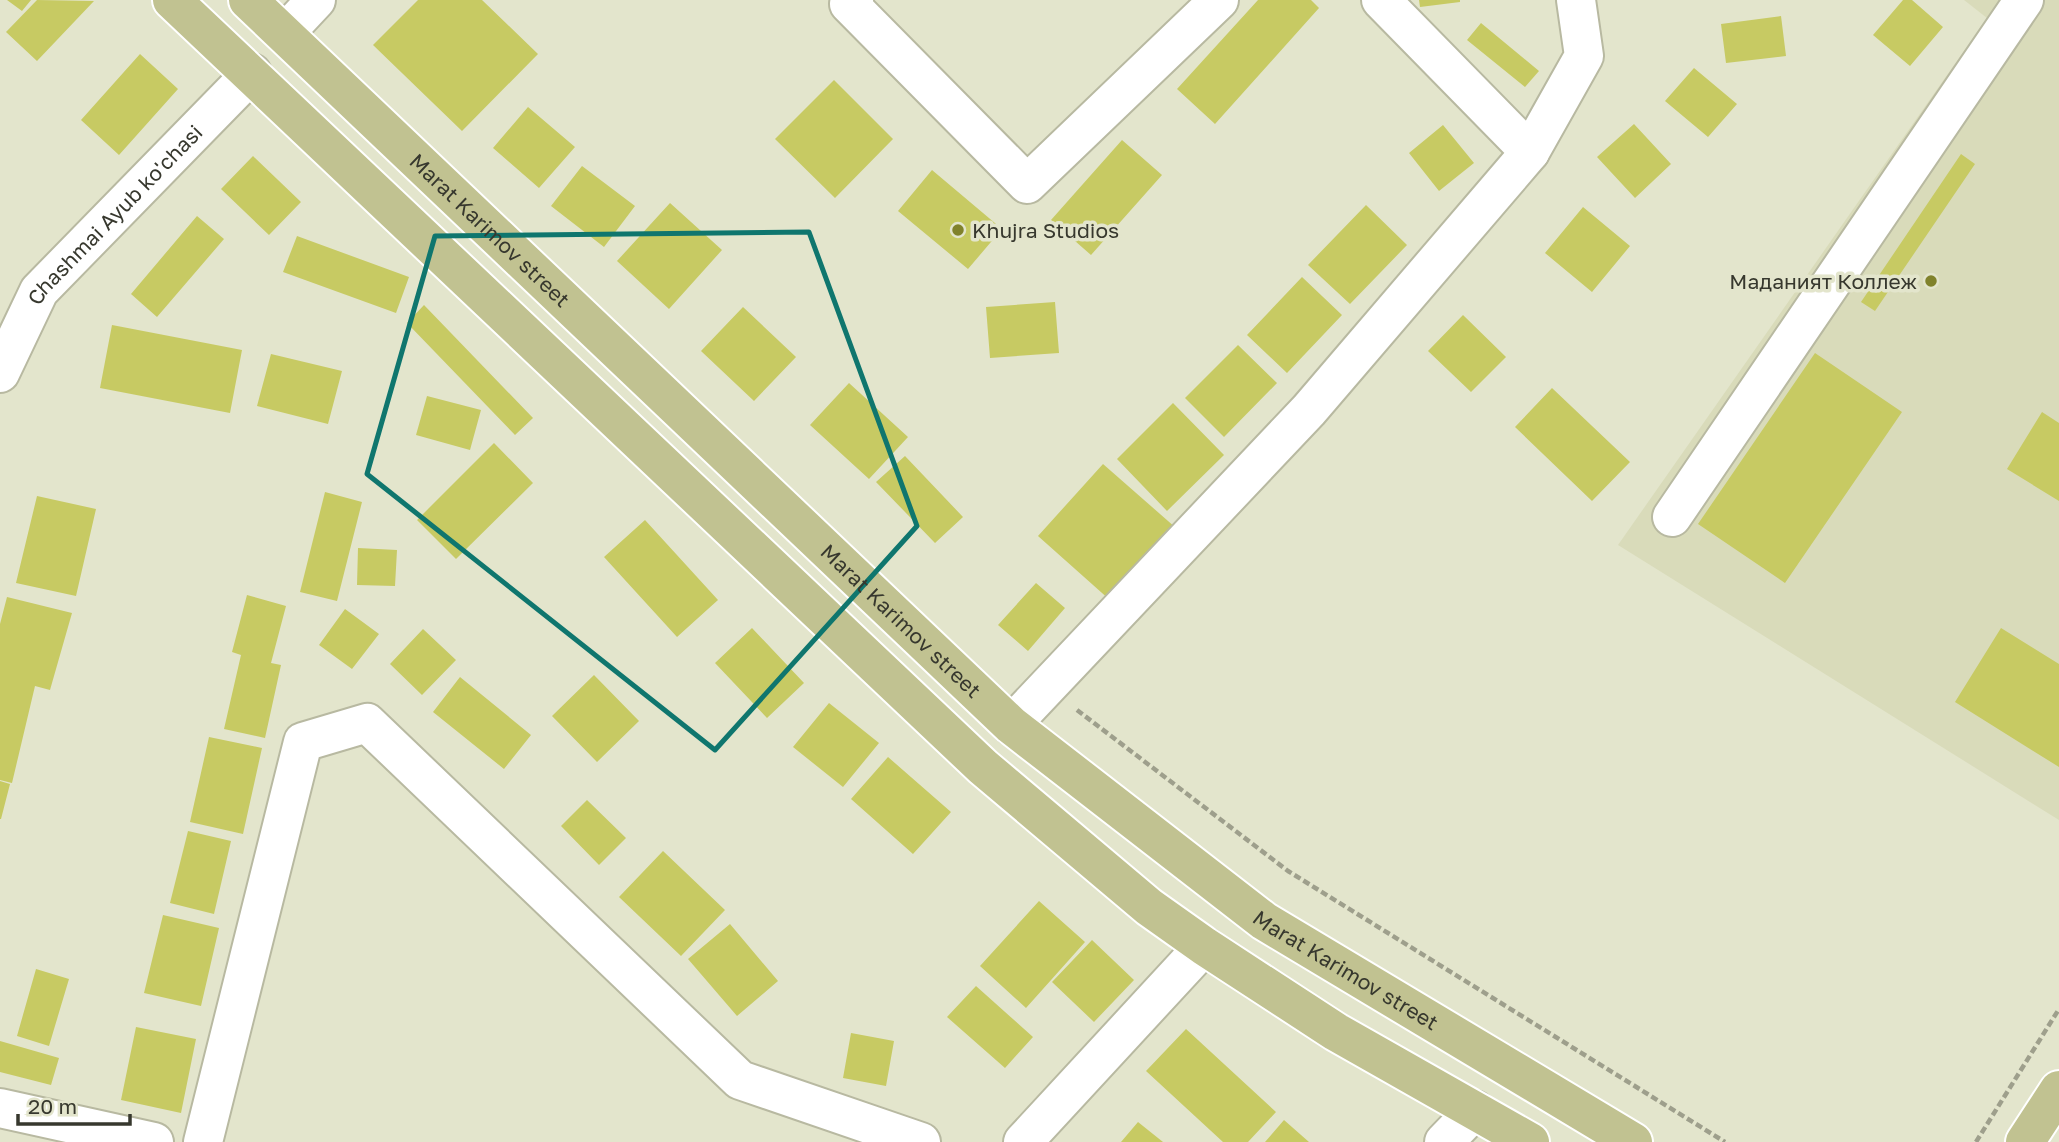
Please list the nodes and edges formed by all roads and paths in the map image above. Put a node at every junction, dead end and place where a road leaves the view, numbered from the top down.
1 (172, 0) edge
2 (248, 0) edge
3 (316, 0) edge
4 (854, 0) edge
5 (1219, 0) edge
6 (1381, 0) edge
7 (1576, 0) edge
8 (2024, 0) edge
9 (285, 32) junction
10 (252, 73) junction
11 (1530, 152) junction
12 (0, 373) edge
13 (1672, 517) dead end
14 (1075, 709) dead end
15 (1011, 725) junction
16 (1203, 946) junction
17 (2059, 1009) edge
18 (2059, 1090) edge
19 (0, 1108) edge
20 (1475, 1110) junction
21 (154, 1142) edge
22 (203, 1142) edge
23 (921, 1142) edge
24 (1023, 1142) edge
25 (1444, 1142) edge
26 (1530, 1142) edge
27 (1633, 1142) edge
28 (1725, 1142) edge
29 (1976, 1142) edge
30 (2025, 1142) edge

1 - 10 main road
2 - 9 main road, Marat Karimov street
3 - 9 street
4 - 5 street
6 - 11 street
7 - 11 street
8 - 13 street
9 - 15 main road, Marat Karimov street
10 - 12 street, Chashmai Ayub ko'chasi
10 - 16 main road
11 - 15 street
14 - 28 path
15 - 27 main road, Marat Karimov street
16 - 20 main road
16 - 24 street
17 - 29 path
18 - 30 main road
19 - 21 street
20 - 25 street
20 - 26 main road
22 - 23 street

